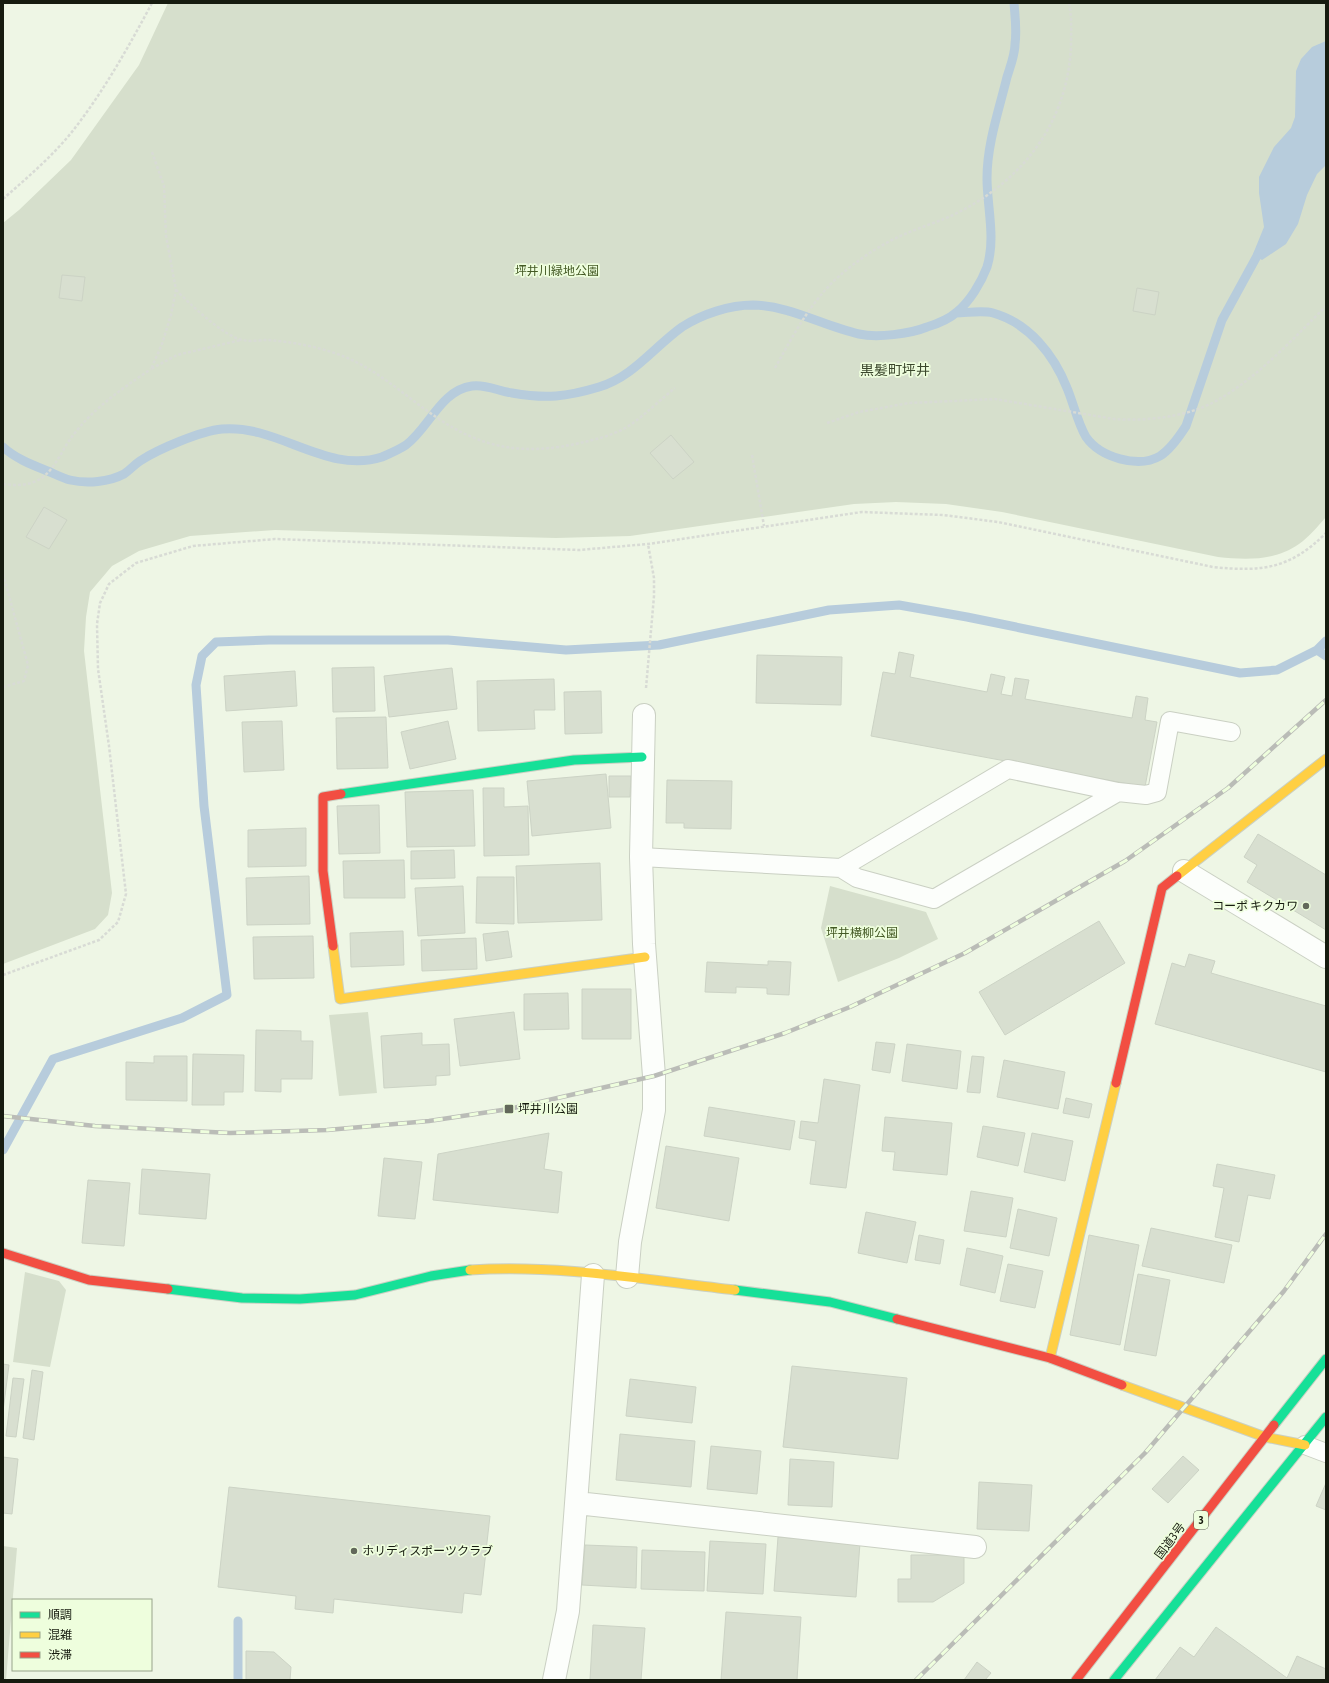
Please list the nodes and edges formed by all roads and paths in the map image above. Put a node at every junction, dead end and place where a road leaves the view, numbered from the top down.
1 (152, 3) edge
2 (1069, 3) edge
3 (152, 152) dead end
4 (3, 199) edge
5 (176, 290) junction
6 (1326, 306) edge
7 (242, 340) junction
8 (775, 368) dead end
9 (151, 369) junction
10 (675, 388) dead end
11 (827, 424) dead end
12 (752, 455) dead end
13 (3, 484) edge
14 (764, 526) junction
15 (1326, 533) edge
16 (648, 544) junction
17 (3, 574) edge
18 (3, 687) edge
19 (646, 691) dead end
20 (644, 715) dead end
21 (1231, 732) dead end
22 (642, 757) junction
23 (1326, 759) edge
24 (1118, 792) junction
25 (641, 857) junction
26 (841, 868) junction
27 (1184, 871) junction
28 (1326, 957) edge
29 (645, 958) junction
30 (3, 975) edge
31 (3, 1254) edge
32 (593, 1275) junction
33 (627, 1277) junction
34 (1050, 1358) junction
35 (1326, 1359) edge
36 (1326, 1417) edge
37 (1265, 1437) junction
38 (1304, 1445) junction
39 (1326, 1453) edge
40 (577, 1503) junction
41 (975, 1547) dead end
42 (554, 1680) edge
43 (1076, 1680) edge
44 (1114, 1680) edge

1 - 4 path
2 - 8 path
3 - 5 path
5 - 7 path
5 - 9 path
6 - 11 path
7 - 9 path
7 - 10 path
9 - 13 path
12 - 14 path
14 - 15 path
14 - 16 path
16 - 19 path
16 - 30 path
17 - 18 path
20 - 22 street
21 - 24 lane
22 - 25 street
22 - 29 main road
23 - 27 main road
24 - 26 lane
24 - 26 lane
25 - 26 lane
25 - 29 street
27 - 28 street
27 - 34 main road
29 - 33 street
31 - 32 main road
32 - 33 main road
32 - 40 street
33 - 34 main road
34 - 37 main road
35 - 37 main road, 国道3号 / 3
36 - 38 main road
37 - 38 main road
37 - 43 main road, 国道3号 / 3
38 - 39 lane
38 - 44 main road
40 - 41 street
40 - 42 street

